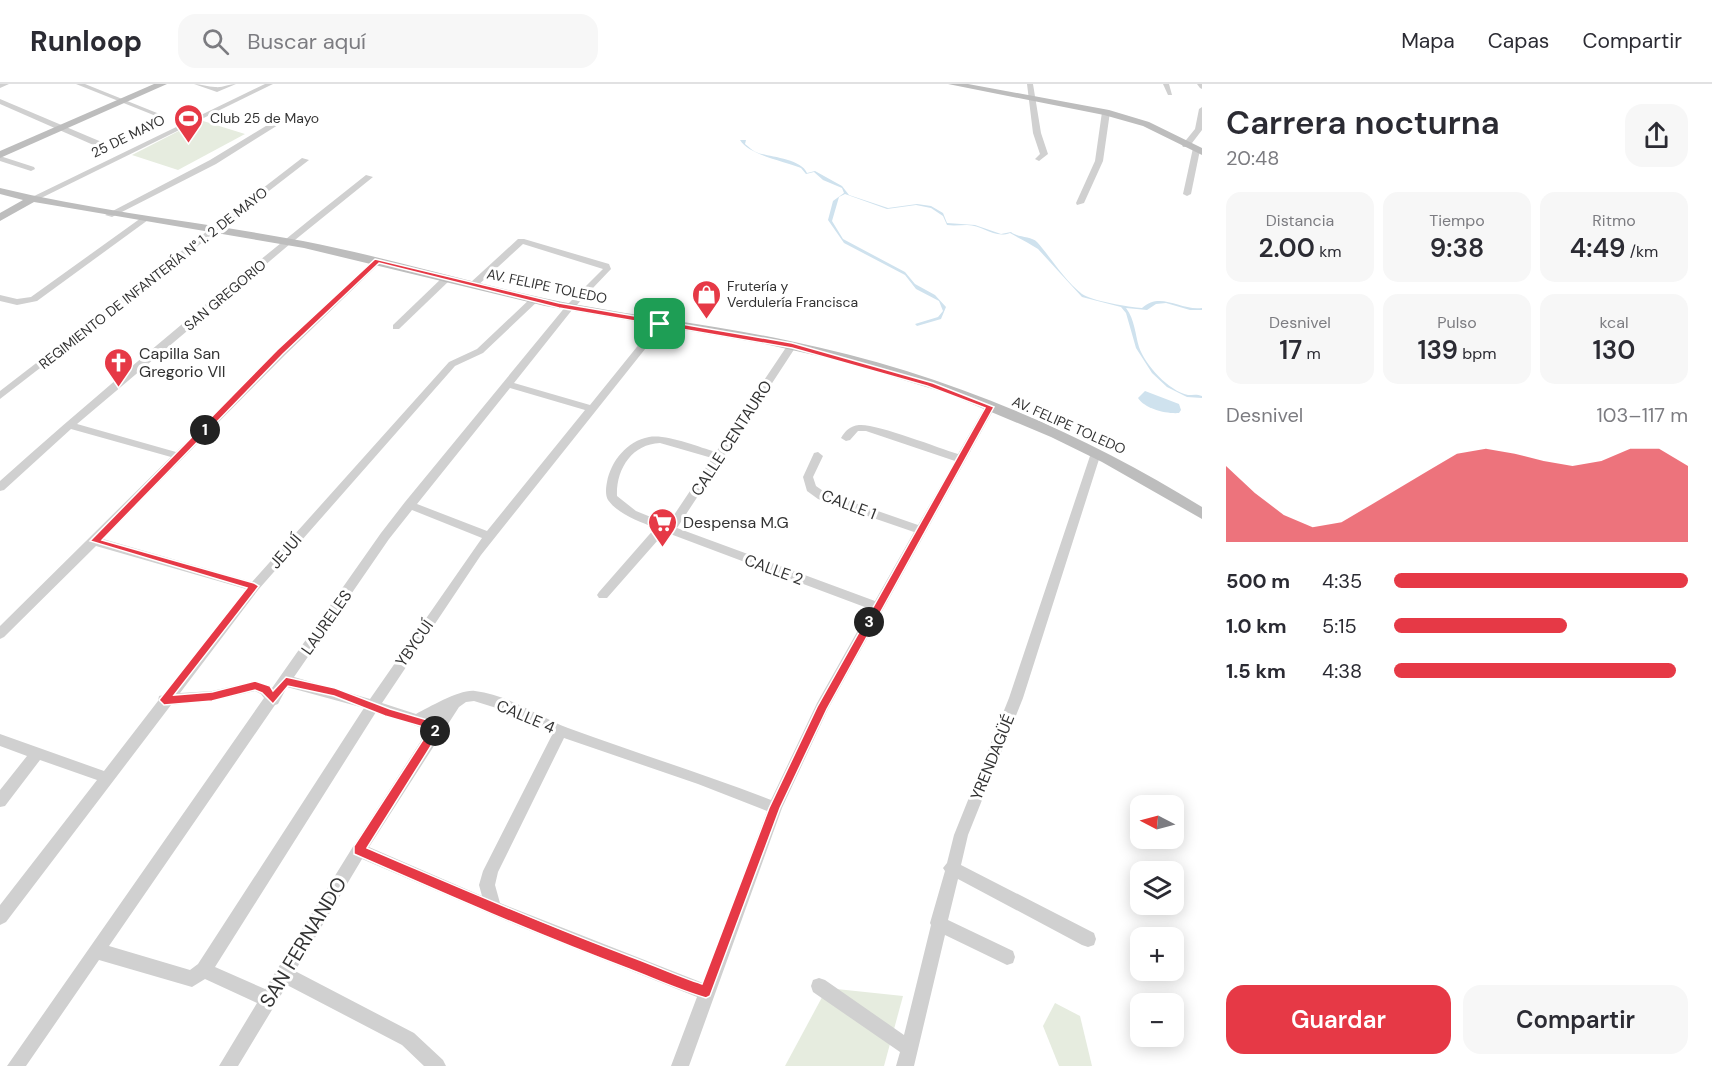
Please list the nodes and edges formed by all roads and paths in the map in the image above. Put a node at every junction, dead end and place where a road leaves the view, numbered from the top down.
1 (6, 84) edge
2 (80, 84) edge
3 (162, 84) edge
4 (196, 84) edge
5 (233, 84) edge
6 (270, 84) edge
7 (953, 84) edge
8 (1030, 84) edge
9 (1166, 84) edge
10 (0, 86) edge
11 (1170, 94) dead end
12 (1032, 96) junction
13 (0, 101) edge
14 (122, 101) junction
15 (1202, 109) edge
16 (1106, 112) junction
17 (158, 115) dead end
18 (282, 120) dead end
19 (61, 128) junction
20 (101, 145) dead end
21 (1195, 149) edge
22 (0, 156) edge
23 (1039, 159) dead end
24 (305, 160) dead end
25 (32, 169) dead end
26 (369, 177) dead end
27 (0, 191) edge
28 (1187, 194) dead end
29 (32, 199) junction
30 (1080, 203) dead end
31 (109, 215) junction
32 (0, 218) edge
33 (144, 220) junction
34 (215, 231) junction
35 (287, 242) junction
36 (378, 261) junction
37 (447, 278) junction
38 (473, 285) junction
39 (0, 298) edge
40 (534, 299) junction
41 (569, 308) junction
42 (660, 324) junction
43 (396, 327) dead end
44 (792, 345) junction
45 (508, 384) junction
46 (0, 396) edge
47 (990, 407) junction
48 (593, 409) junction
49 (69, 425) junction
50 (846, 438) dead end
51 (1096, 453) junction
52 (178, 456) junction
53 (719, 456) junction
54 (818, 456) dead end
55 (961, 459) junction
56 (0, 487) edge
57 (410, 505) junction
58 (1202, 514) edge
59 (666, 528) junction
60 (920, 530) junction
61 (490, 537) junction
62 (95, 541) junction
63 (254, 586) junction
64 (603, 595) dead end
65 (878, 607) junction
66 (0, 634) edge
67 (286, 681) junction
68 (164, 700) junction
69 (273, 700) junction
70 (454, 703) junction
71 (374, 707) junction
72 (416, 720) junction
73 (437, 727) junction
74 (561, 731) junction
75 (0, 740) edge
76 (37, 753) junction
77 (106, 778) junction
78 (0, 801) edge
79 (775, 808) junction
80 (359, 850) junction
81 (951, 868) junction
82 (493, 907) junction
83 (0, 917) edge
84 (938, 923) junction
85 (1088, 939) dead end
86 (98, 951) junction
87 (1007, 957) dead end
88 (198, 974) junction
89 (283, 974) junction
90 (819, 986) dead end
91 (706, 992) junction
92 (268, 999) junction
93 (909, 1048) junction
94 (16, 1066) edge
95 (228, 1066) edge
96 (437, 1066) edge
97 (680, 1066) edge
98 (905, 1066) edge

1 - 10 street
2 - 14 street
3 - 14 main road
4 - 5 street
6 - 29 street, 25 DE MAYO
7 - 12 main road
8 - 12 street
9 - 11 street
12 - 16 main road
12 - 23 street
13 - 19 street
14 - 17 street
14 - 19 main road
15 - 21 street
16 - 21 main road
16 - 30 street
18 - 31 street
19 - 20 street
19 - 22 main road
21 - 28 street
22 - 25 street
24 - 34 street, REGIMIENTO DE INFANTERÍA N° 1. 2 DE MAYO
26 - 35 street, SAN GREGORIO
27 - 29 main road, AV. FELIPE TOLEDO
29 - 31 main road, AV. FELIPE TOLEDO
29 - 32 main road, 25 DE MAYO
31 - 33 main road, AV. FELIPE TOLEDO
33 - 34 main road, AV. FELIPE TOLEDO
33 - 39 street
34 - 35 main road, AV. FELIPE TOLEDO
34 - 46 street, REGIMIENTO DE INFANTERÍA N° 1. 2 DE MAYO
35 - 36 main road, AV. FELIPE TOLEDO
35 - 49 street, SAN GREGORIO
36 - 37 main road, AV. FELIPE TOLEDO
36 - 52 street
37 - 38 main road, AV. FELIPE TOLEDO
37 - 43 street
38 - 40 main road, AV. FELIPE TOLEDO
38 - 41 street, LAURELES
40 - 41 main road, AV. FELIPE TOLEDO
40 - 63 street, JEJUÍ
41 - 42 main road, AV. FELIPE TOLEDO
41 - 45 street, LAURELES
42 - 44 main road, AV. FELIPE TOLEDO
42 - 48 street, YBYCUÍ
44 - 47 main road, AV. FELIPE TOLEDO
44 - 53 street, CALLE CENTAURO
45 - 48 street
45 - 57 street, LAURELES
47 - 51 main road, AV. FELIPE TOLEDO
47 - 55 street
48 - 61 street, YBYCUÍ
49 - 52 street
49 - 56 street, SAN GREGORIO
50 - 55 street
51 - 58 main road, AV. FELIPE TOLEDO
51 - 81 street, YRENDAGÜÉ
52 - 62 street
53 - 59 street, CALLE CENTAURO
53 - 59 street, CALLE 2
54 - 60 street, CALLE 1
55 - 60 street
57 - 61 street
57 - 67 street, LAURELES
59 - 64 street, CALLE CENTAURO
59 - 65 street, CALLE 2
60 - 65 street
61 - 71 street, YBYCUÍ
62 - 63 street
62 - 66 street
63 - 68 street, JEJUÍ
65 - 79 street
67 - 69 street, LAURELES
67 - 71 street
68 - 69 street
68 - 77 street, JEJUÍ
69 - 86 street, LAURELES
70 - 72 street, CALLE 4
70 - 73 street
70 - 74 street, CALLE 4
71 - 72 street
71 - 88 street, YBYCUÍ
72 - 73 street
73 - 80 street, SAN FERNANDO
74 - 79 street, CALLE 4
74 - 82 street
75 - 76 street
76 - 77 street
76 - 78 street
77 - 83 street, JEJUÍ
79 - 91 street
80 - 82 street
80 - 89 street, SAN FERNANDO
81 - 84 street, YRENDAGÜÉ
81 - 85 street
82 - 91 street
84 - 87 street
84 - 93 street, YRENDAGÜÉ
86 - 88 street
86 - 94 street, LAURELES
88 - 92 street
89 - 92 street, SAN FERNANDO
89 - 96 street
90 - 93 street
91 - 97 street
92 - 95 street, SAN FERNANDO
93 - 98 street, YRENDAGÜÉ

